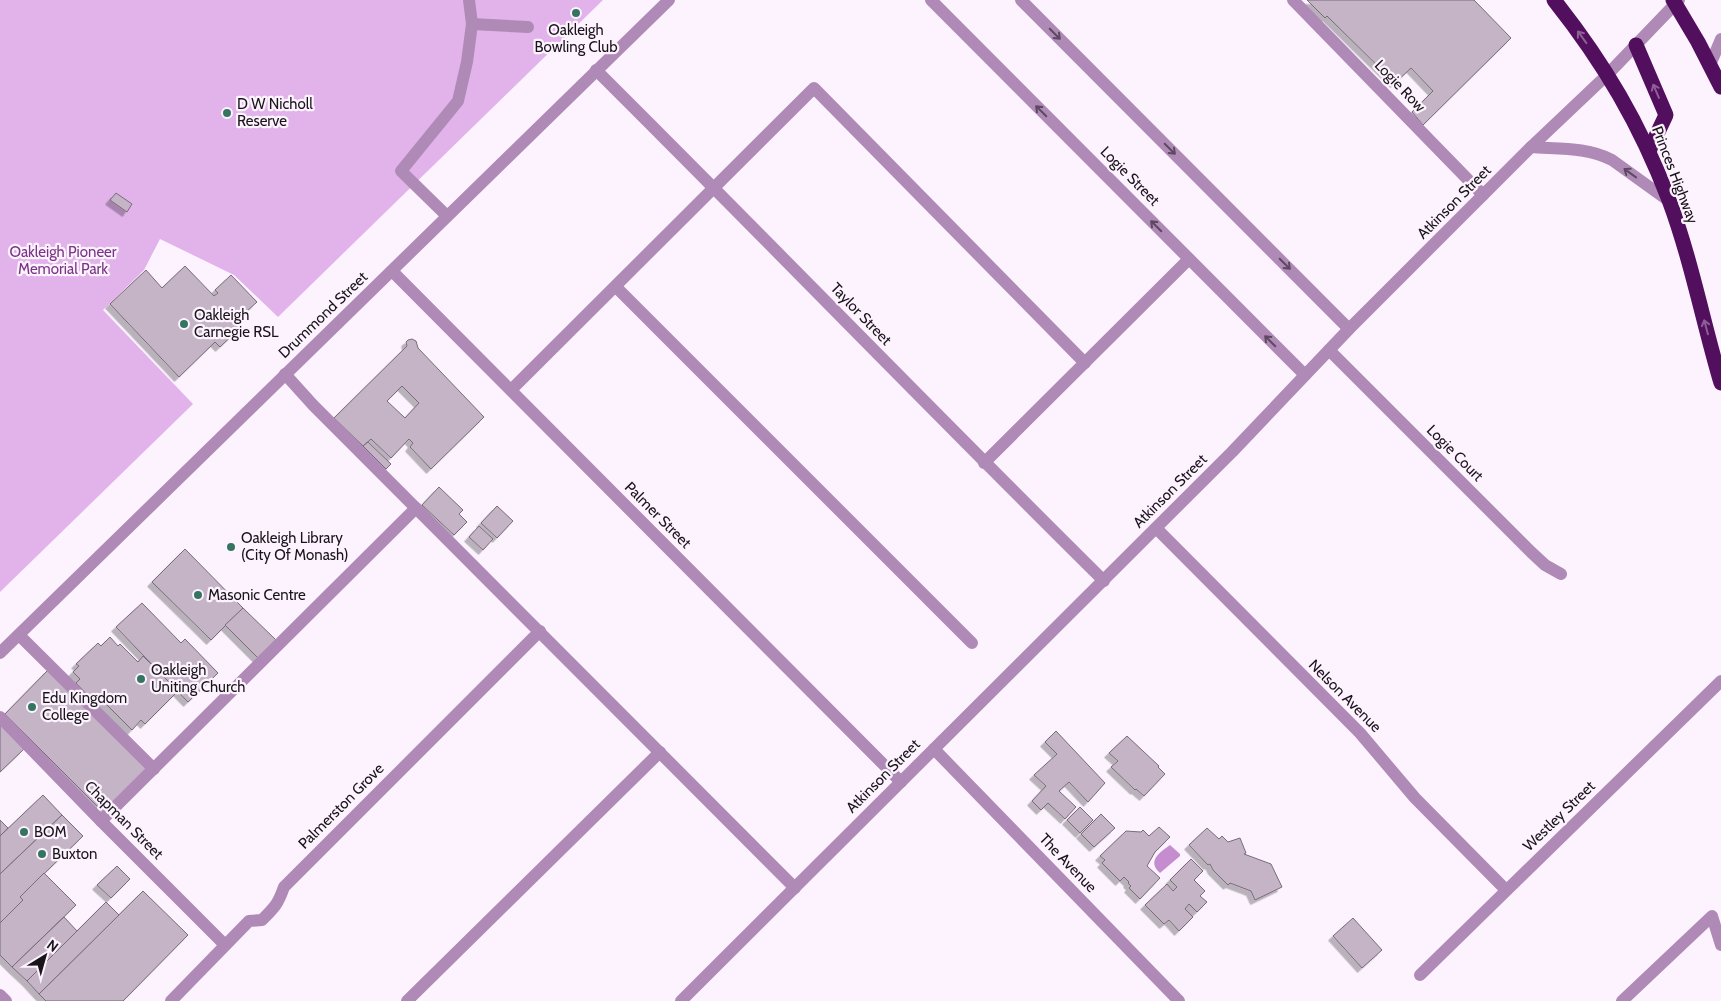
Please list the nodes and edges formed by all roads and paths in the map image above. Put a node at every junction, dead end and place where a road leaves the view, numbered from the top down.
1 (469, 0) edge
2 (668, 0) edge
3 (931, 0) edge
4 (1021, 0) edge
5 (1293, 0) edge
6 (1554, 0) edge
7 (1675, 1) edge
8 (472, 24) junction
9 (528, 26) dead end
10 (1721, 39) edge
11 (1636, 45) junction
12 (1710, 65) junction
13 (596, 70) junction
14 (1607, 75) junction
15 (1721, 87) edge
16 (1531, 147) junction
17 (1649, 151) junction
18 (715, 188) junction
19 (1483, 195) junction
20 (1669, 201) junction
21 (447, 216) junction
22 (1189, 259) junction
23 (392, 271) junction
24 (616, 287) junction
25 (1350, 329) junction
26 (1329, 350) junction
27 (1085, 363) junction
28 (285, 374) junction
29 (1305, 376) junction
30 (1721, 383) edge
31 (511, 390) junction
32 (984, 463) junction
33 (416, 508) junction
34 (1156, 528) junction
35 (1561, 574) dead end
36 (1104, 581) junction
37 (540, 631) junction
38 (19, 635) junction
39 (972, 644) dead end
40 (0, 653) edge
41 (1721, 681) edge
42 (0, 717) edge
43 (934, 749) junction
44 (660, 752) junction
45 (154, 769) junction
46 (901, 782) junction
47 (101, 821) junction
48 (795, 888) junction
49 (1506, 890) junction
50 (225, 945) junction
51 (1721, 945) edge
52 (1420, 975) dead end
53 (0, 995) edge
54 (6, 1001) edge
55 (171, 1001) edge
56 (408, 1001) edge
57 (681, 1001) edge
58 (1179, 1001) edge
59 (1622, 1001) edge

1 - 8 street
2 - 13 street, Drummond Street
22 -> 3 street, Logie Street
4 -> 25 street
5 - 19 street, Logie Row
14 -> 6 highway, Princes Highway
7 - 11 street, Atkinson Street
7 - 12 highway
8 - 9 street
8 - 21 street
10 - 12 street
11 - 14 street, Atkinson Street
17 -> 11 highway
12 - 15 highway
13 - 18 street, Taylor Street
13 - 21 street, Drummond Street
14 - 16 street, Atkinson Street
14 - 17 highway, Princes Highway
16 - 19 street, Atkinson Street
20 -> 16 street
17 - 20 highway, Princes Highway
18 - 24 street
18 - 27 street
18 - 32 street, Taylor Street
19 - 25 street, Atkinson Street
30 -> 20 highway, Princes Highway
21 - 23 street, Drummond Street
22 - 27 street
29 -> 22 street, Logie Street
23 - 28 street, Drummond Street
23 - 31 street, Palmer Street
24 - 31 street
24 - 39 street
25 - 26 street, Atkinson Street
26 - 29 street, Atkinson Street
26 - 35 street, Logie Court
27 - 32 street
28 - 33 street
28 - 38 street, Drummond Street
29 - 34 street, Atkinson Street
31 - 46 street, Palmer Street
32 - 36 street, Taylor Street
33 - 37 street
33 - 45 street
34 - 36 street, Atkinson Street
34 - 49 street, Nelson Avenue
36 - 43 street, Atkinson Street
37 - 44 street
37 - 50 street, Palmerston Grove
38 - 40 street, Drummond Street
38 - 45 street
41 - 49 street, Westley Street
42 - 47 street, Chapman Street
43 - 46 street, Atkinson Street
43 - 58 street, The Avenue
44 - 48 street
44 - 56 street
45 - 47 street
46 - 48 street, Atkinson Street
47 - 50 street, Chapman Street
48 - 57 street, Atkinson Street
49 - 52 street, Westley Street
50 - 55 street, Palmerston Grove
51 - 59 street
53 - 54 street

